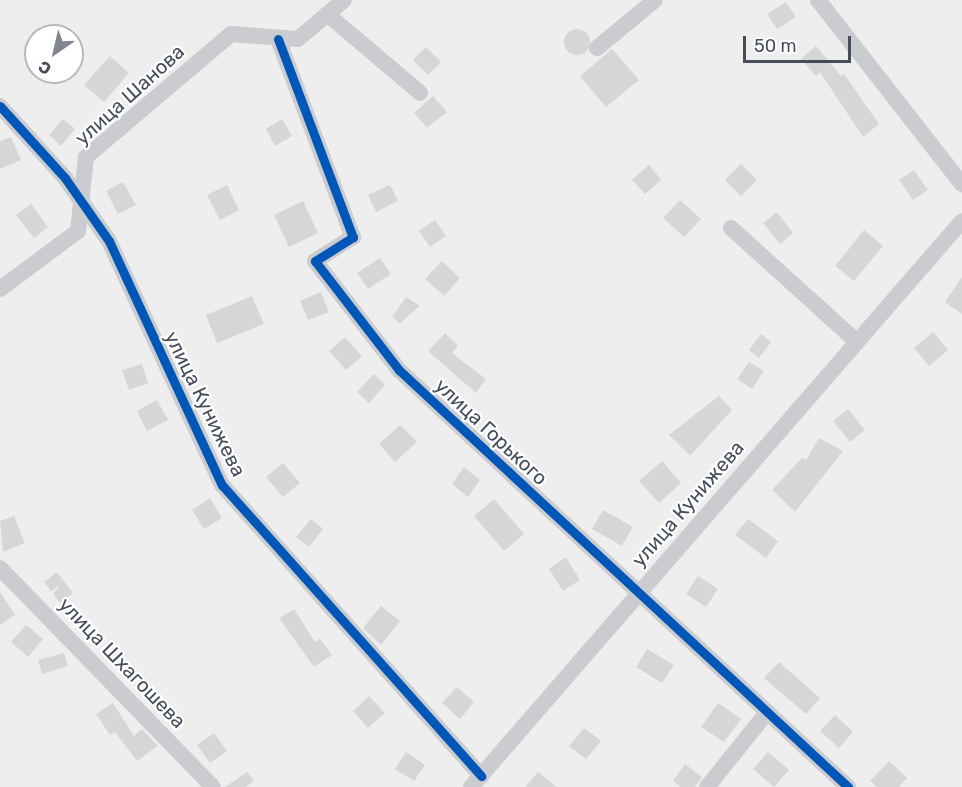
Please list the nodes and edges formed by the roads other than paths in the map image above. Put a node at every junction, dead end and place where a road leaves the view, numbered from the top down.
1 (344, 0) edge
2 (654, 0) edge
3 (818, 0) edge
4 (327, 14) junction
5 (278, 39) junction
6 (597, 48) dead end
7 (420, 93) dead end
8 (0, 106) edge
9 (962, 184) edge
10 (81, 201) junction
11 (962, 221) edge
12 (731, 228) dead end
13 (0, 289) edge
14 (856, 341) junction
15 (0, 568) edge
16 (638, 594) junction
17 (766, 714) junction
18 (476, 781) edge
19 (213, 787) edge
20 (707, 787) edge
21 (848, 787) edge

1 - 4 street, улица Шанова
2 - 6 street
3 - 9 street
4 - 5 street, улица Шанова
4 - 7 street
5 - 10 street, улица Шанова
5 - 16 street, улица Горького
8 - 10 street, улица Кунижева
10 - 13 street, улица Шанова
10 - 18 street, улица Кунижева
11 - 14 street, улица Кунижева
12 - 14 street
14 - 16 street, улица Кунижева
15 - 19 street, улица Шхагошева
16 - 17 street, улица Горького
16 - 18 street, улица Кунижева
17 - 20 street
17 - 21 street, улица Горького

